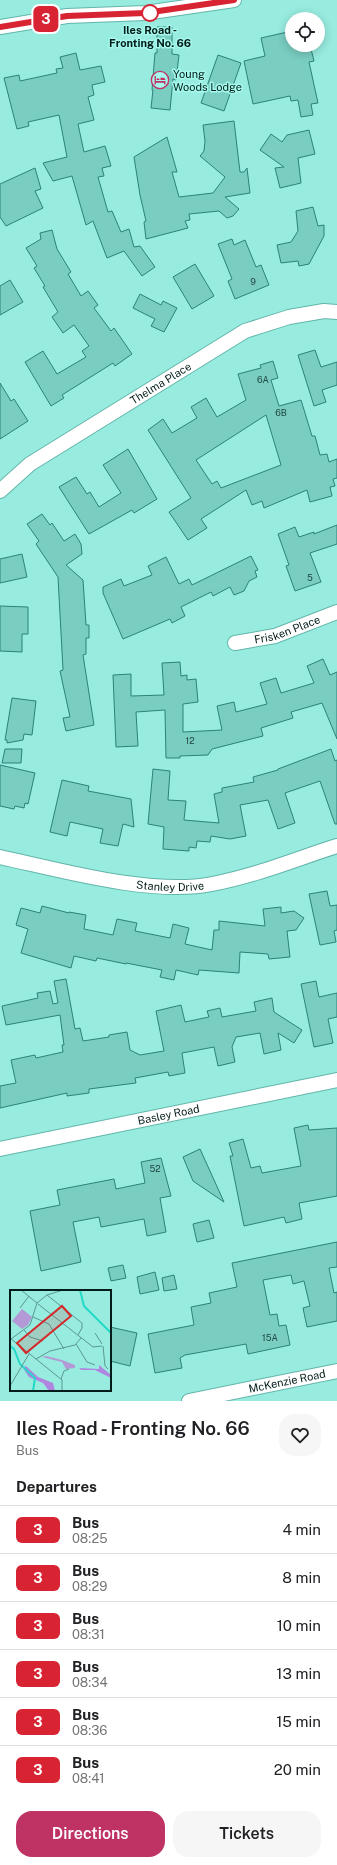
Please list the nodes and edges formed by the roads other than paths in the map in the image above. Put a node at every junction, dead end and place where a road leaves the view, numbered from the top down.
1 (234, 0) edge
2 (0, 27) edge
3 (337, 312) edge
4 (0, 491) edge
5 (337, 612) edge
6 (235, 643) dead end
7 (337, 846) edge
8 (0, 857) edge
9 (337, 1080) edge
10 (0, 1149) edge
11 (337, 1371) edge
12 (189, 1401) edge

1 - 2 street
3 - 4 street, Thelma Place
5 - 6 street, Frisken Place
7 - 8 street, Stanley Drive
9 - 10 street, Basley Road
11 - 12 street, McKenzie Road

